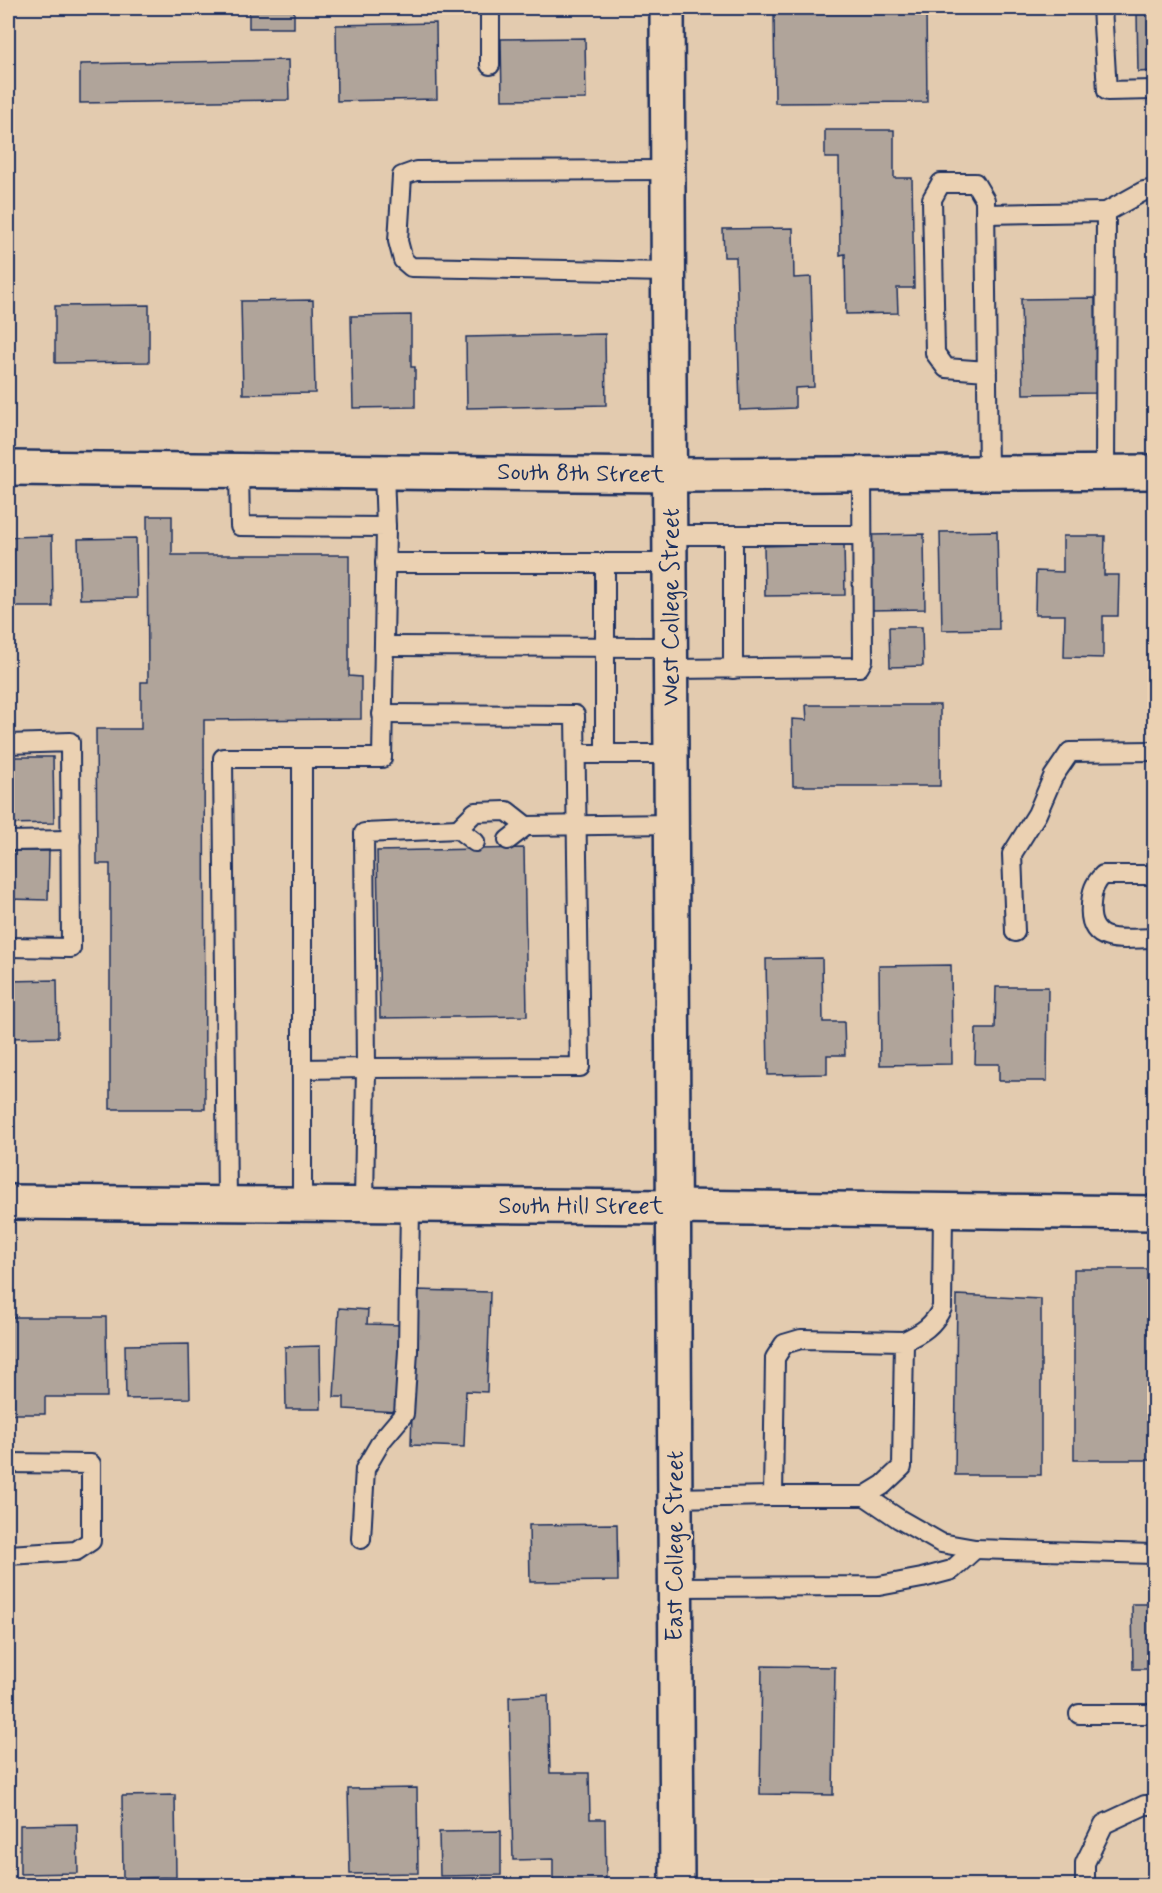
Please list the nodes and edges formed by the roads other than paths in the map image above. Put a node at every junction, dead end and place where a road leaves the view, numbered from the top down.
1 (490, 8) edge
2 (667, 8) edge
3 (1102, 8) edge
4 (490, 65) dead end
5 (1155, 90) edge
6 (668, 170) junction
7 (1155, 189) edge
8 (1106, 212) junction
9 (985, 214) junction
10 (669, 273) junction
11 (987, 371) junction
12 (8, 468) edge
13 (240, 470) junction
14 (384, 472) junction
15 (1105, 472) junction
16 (1155, 472) edge
17 (988, 473) junction
18 (862, 474) junction
19 (670, 475) junction
20 (386, 527) junction
21 (733, 535) junction
22 (862, 535) junction
23 (671, 549) junction
24 (385, 563) junction
25 (605, 563) junction
26 (384, 646) junction
27 (604, 647) junction
28 (671, 658) junction
29 (733, 669) junction
30 (382, 714) junction
31 (8, 744) edge
32 (1155, 751) edge
33 (576, 754) junction
34 (604, 754) junction
35 (672, 754) junction
36 (302, 758) junction
37 (672, 824) junction
38 (526, 826) junction
39 (576, 826) junction
40 (458, 829) junction
41 (71, 840) junction
42 (508, 840) dead end
43 (8, 841) edge
44 (475, 842) dead end
45 (1155, 875) edge
46 (1015, 932) dead end
47 (1155, 938) edge
48 (8, 948) edge
49 (366, 1068) junction
50 (302, 1069) junction
51 (8, 1202) edge
52 (227, 1203) junction
53 (302, 1204) junction
54 (364, 1204) junction
55 (410, 1205) junction
56 (673, 1207) junction
57 (943, 1210) junction
58 (1155, 1213) edge
59 (904, 1341) junction
60 (8, 1463) edge
61 (773, 1496) junction
62 (865, 1496) junction
63 (675, 1498) junction
64 (361, 1539) dead end
65 (975, 1550) junction
66 (8, 1554) edge
67 (1155, 1554) edge
68 (675, 1587) junction
69 (1079, 1713) dead end
70 (1155, 1714) edge
71 (1155, 1805) edge
72 (677, 1886) edge
73 (1085, 1886) edge

1 - 4 lane
2 - 6 street, West College Street
3 - 5 lane
6 - 10 street, West College Street
6 - 10 lane
7 - 8 lane
8 - 9 lane
8 - 15 lane
9 - 11 lane
9 - 11 lane
10 - 19 street, West College Street
11 - 17 lane
12 - 13 street, South 8th Street
13 - 14 street, South 8th Street
13 - 20 lane
14 - 19 street, South 8th Street
14 - 20 lane
15 - 16 street, South 8th Street
15 - 17 street, South 8th Street
17 - 18 street, South 8th Street
18 - 19 street, South 8th Street
18 - 22 lane
19 - 23 street, West College Street
20 - 24 lane
21 - 22 lane
21 - 23 lane
21 - 29 lane
22 - 29 lane
23 - 25 lane
23 - 28 street, West College Street
24 - 25 lane
24 - 26 lane
25 - 27 lane
26 - 27 lane
26 - 30 lane
27 - 28 lane
27 - 34 lane
28 - 29 lane
28 - 35 street, West College Street
30 - 33 lane
30 - 36 lane
31 - 41 lane
32 - 46 lane
33 - 34 lane
33 - 39 lane
34 - 35 lane
35 - 37 street, West College Street
36 - 50 lane
36 - 52 lane
37 - 39 lane
37 - 56 street, West College Street
38 - 39 lane
38 - 40 lane
38 - 42 lane
39 - 49 lane
40 - 44 lane
40 - 49 lane
41 - 43 lane
41 - 48 lane
45 - 47 lane
49 - 50 lane
49 - 54 lane
50 - 53 lane
51 - 52 street, South Hill Street
52 - 53 street, South Hill Street
53 - 54 street, South Hill Street
54 - 55 street, South Hill Street
55 - 56 street, South Hill Street
55 - 64 lane
56 - 57 street, South Hill Street
56 - 63 street, East College Street
57 - 58 street, South Hill Street
57 - 59 lane
59 - 61 lane
59 - 62 lane
60 - 66 lane
61 - 62 lane
61 - 63 lane
62 - 65 lane
63 - 68 street, East College Street
65 - 67 lane
65 - 68 lane
68 - 72 street, East College Street
69 - 70 lane
71 - 73 lane

